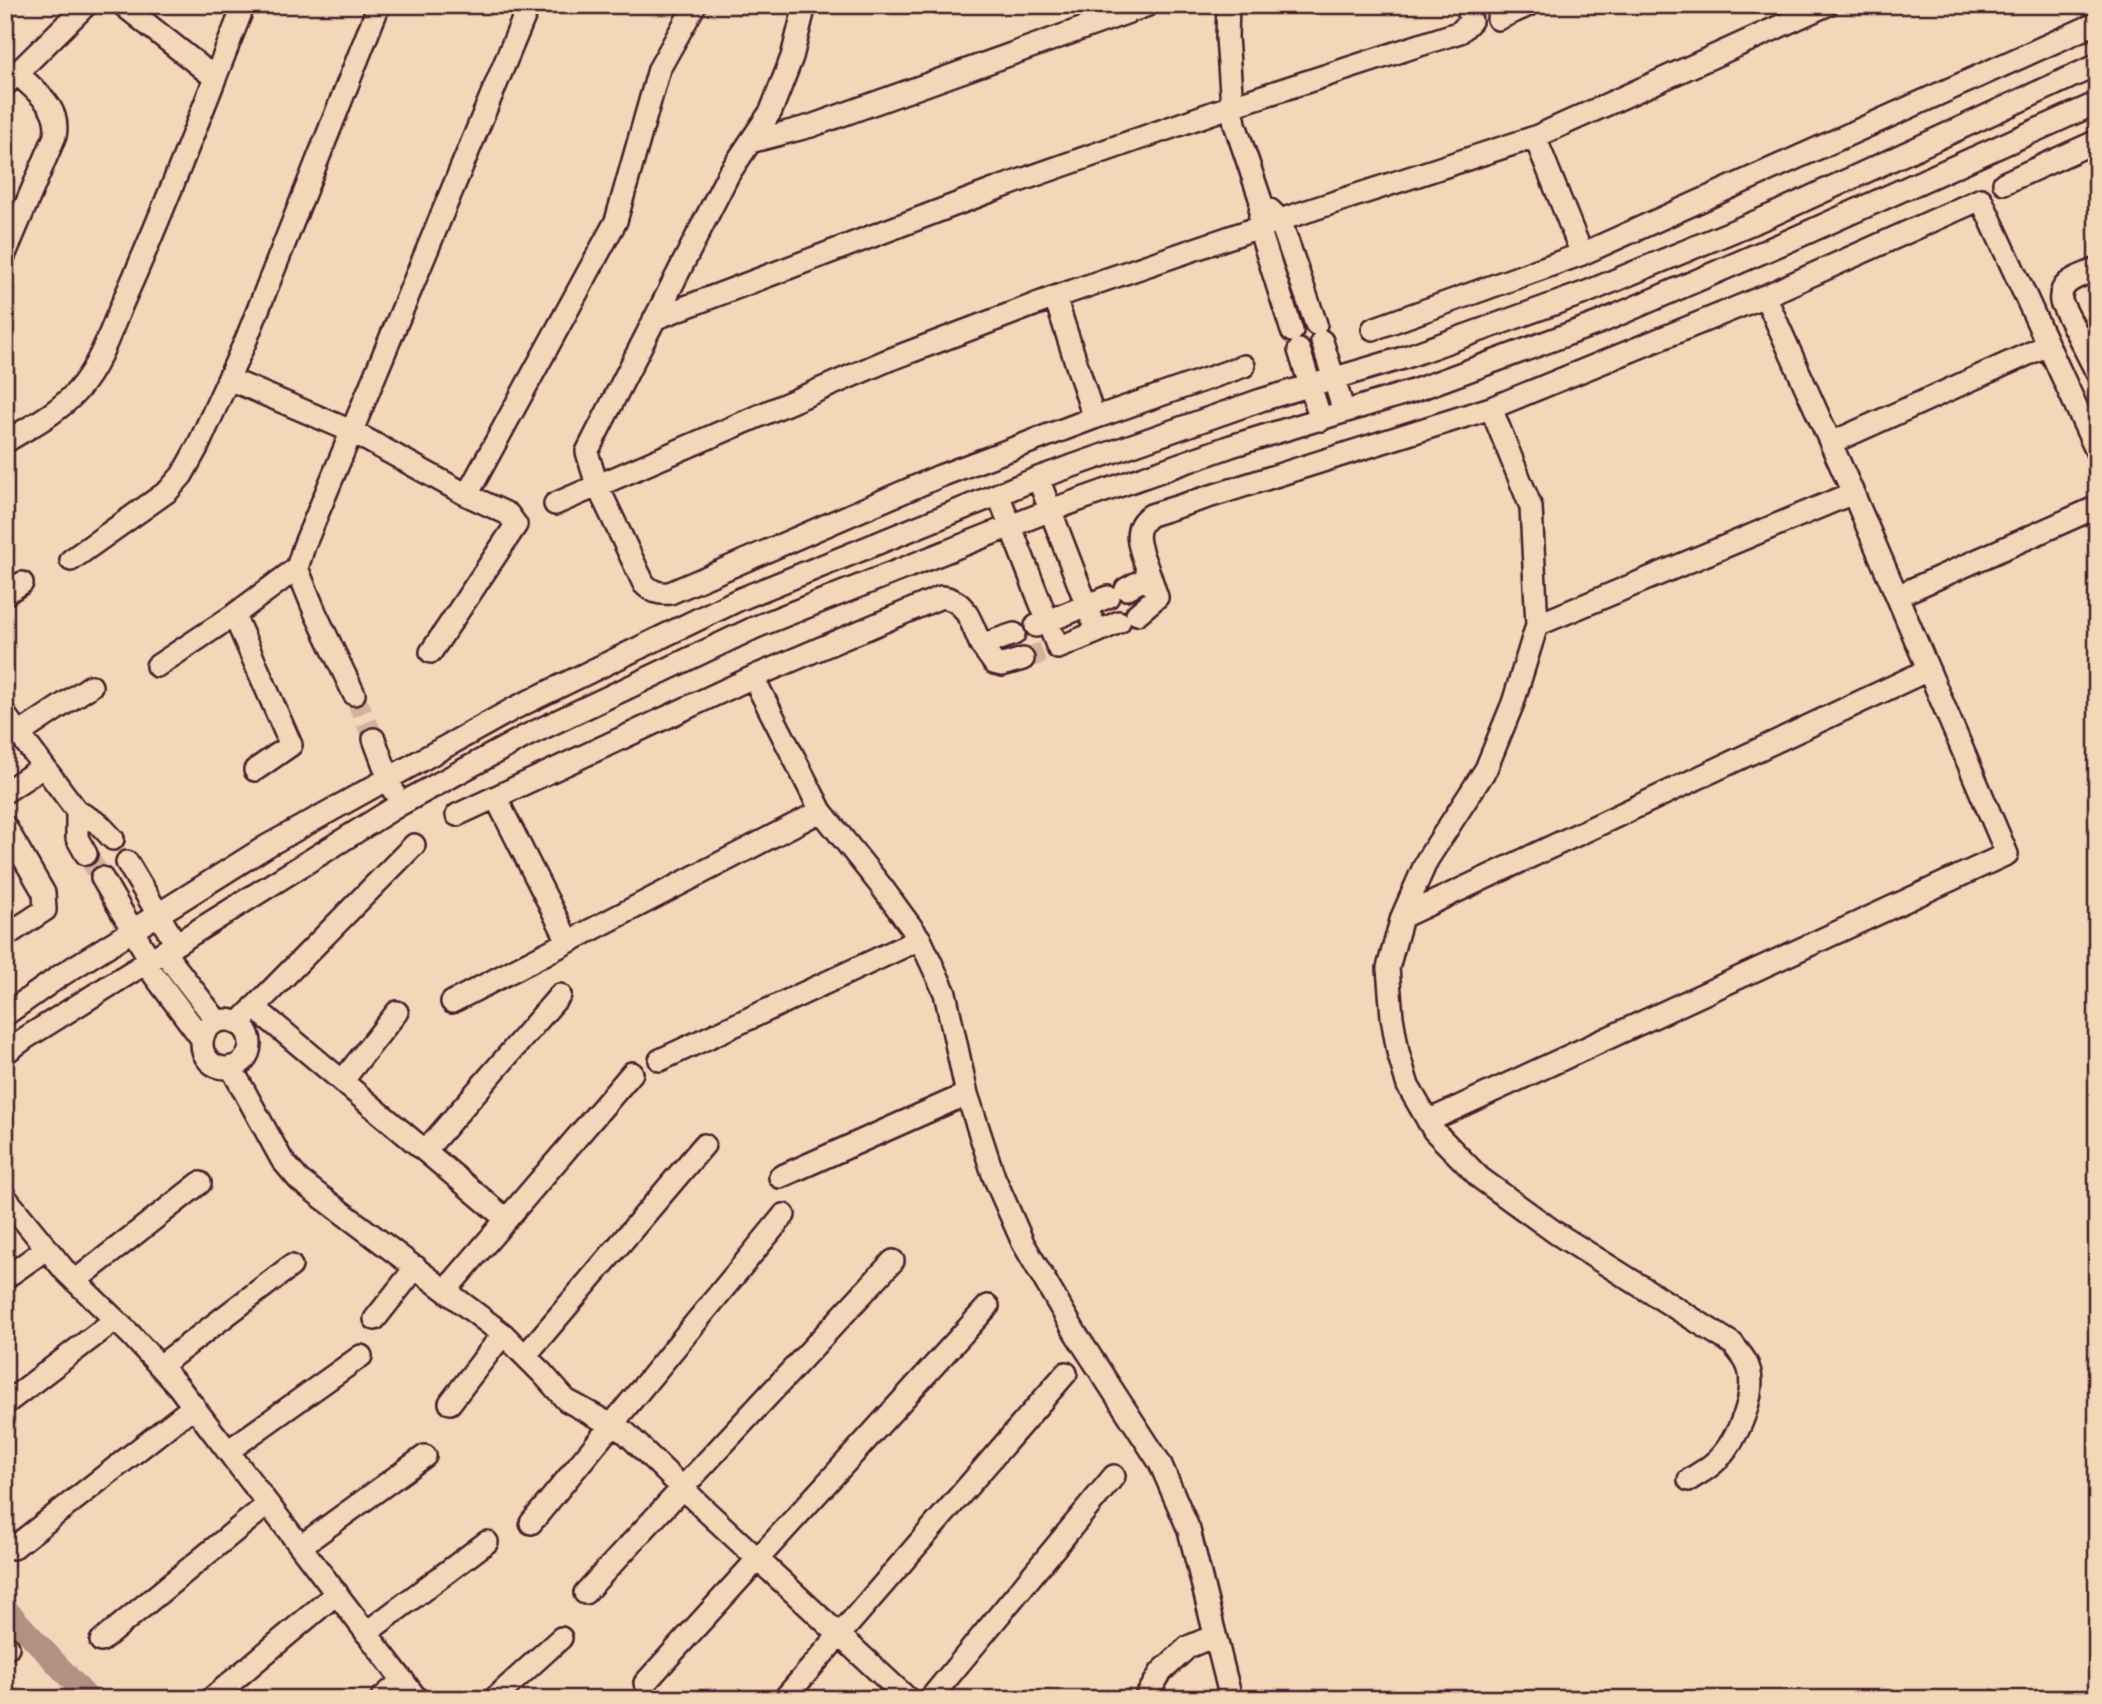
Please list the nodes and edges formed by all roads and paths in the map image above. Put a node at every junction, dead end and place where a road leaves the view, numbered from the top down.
1 (88, 5) edge
2 (113, 5) edge
3 (123, 5) edge
4 (244, 5) edge
5 (379, 5) edge
6 (529, 5) edge
7 (695, 5) edge
8 (805, 5) edge
9 (1148, 5) edge
10 (1228, 5) edge
11 (1467, 5) edge
12 (1530, 5) edge
13 (1826, 5) edge
14 (1498, 19) dead end
15 (2097, 23) edge
16 (2097, 65) edge
17 (215, 78) junction
18 (11, 79) edge
19 (2097, 103) edge
20 (1232, 106) junction
21 (1535, 137) junction
22 (2097, 141) edge
23 (751, 142) junction
24 (1921, 146) junction
25 (1935, 175) junction
26 (2004, 183) dead end
27 (1261, 201) junction
28 (1280, 220) junction
29 (1259, 228) junction
30 (5, 254) edge
31 (1582, 254) junction
32 (2097, 269) edge
33 (1587, 292) junction
34 (1765, 296) junction
35 (1055, 297) junction
36 (654, 319) junction
37 (1601, 322) junction
38 (1316, 324) junction
39 (1373, 329) dead end
40 (1293, 333) junction
41 (2048, 345) junction
42 (1244, 366) dead end
43 (2097, 373) edge
44 (1335, 378) junction
45 (229, 379) junction
46 (1310, 386) junction
47 (1491, 408) junction
48 (1344, 412) junction
49 (1094, 418) junction
50 (1321, 420) junction
51 (351, 431) junction
52 (5, 442) edge
53 (1831, 443) junction
54 (2097, 452) edge
55 (1038, 478) junction
56 (597, 485) junction
57 (1853, 492) junction
58 (998, 494) junction
59 (467, 495) junction
60 (555, 504) dead end
61 (2097, 507) edge
62 (1051, 510) junction
63 (1010, 526) junction
64 (71, 560) dead end
65 (297, 568) junction
66 (1150, 576) junction
67 (1897, 596) junction
68 (1087, 606) junction
69 (234, 615) junction
70 (1041, 624) junction
71 (1537, 625) junction
72 (1097, 632) junction
73 (1014, 634) dead end
74 (981, 645) junction
75 (431, 652) dead end
76 (1023, 659) tunnel mouth
77 (157, 666) dead end
78 (1928, 670) junction
79 (753, 677) junction
80 (91, 686) dead end
81 (354, 695) tunnel mouth
82 (5, 715) edge
83 (19, 734) junction
84 (374, 739) tunnel mouth
85 (43, 767) junction
86 (254, 770) dead end
87 (390, 778) junction
88 (5, 792) edge
89 (496, 798) junction
90 (398, 805) junction
91 (77, 811) junction
92 (821, 811) junction
93 (457, 815) dead end
94 (5, 826) edge
95 (113, 839) dead end
96 (414, 845) dead end
97 (86, 855) tunnel mouth
98 (127, 862) dead end
99 (102, 878) tunnel mouth
100 (159, 914) junction
101 (1402, 917) junction
102 (132, 931) junction
103 (6, 935) edge
104 (920, 939) junction
105 (568, 941) junction
106 (159, 955) junction
107 (560, 995) dead end
108 (452, 1002) dead end
109 (254, 1007) junction
110 (397, 1012) dead end
111 (5, 1015) edge
112 (228, 1022) junction
113 (202, 1039) junction
114 (5, 1054) edge
115 (660, 1060) dead end
116 (231, 1068) junction
117 (632, 1073) dead end
118 (343, 1080) junction
119 (967, 1094) junction
120 (1428, 1121) junction
121 (704, 1144) dead end
122 (426, 1150) junction
123 (780, 1177) dead end
124 (200, 1183) dead end
125 (5, 1197) edge
126 (785, 1215) dead end
127 (506, 1219) junction
128 (46, 1249) junction
129 (893, 1261) dead end
130 (291, 1266) dead end
131 (416, 1268) junction
132 (5, 1278) edge
133 (75, 1281) junction
134 (446, 1290) junction
135 (988, 1306) dead end
136 (375, 1319) dead end
137 (115, 1320) junction
138 (503, 1334) junction
139 (362, 1356) dead end
140 (526, 1356) junction
141 (160, 1366) junction
142 (1066, 1373) dead end
143 (450, 1403) dead end
144 (5, 1404) edge
145 (194, 1406) junction
146 (611, 1425) junction
147 (228, 1451) junction
148 (425, 1456) dead end
149 (1114, 1476) dead end
150 (1689, 1480) dead end
151 (682, 1488) junction
152 (268, 1504) junction
153 (531, 1523) dead end
154 (486, 1542) dead end
155 (300, 1546) junction
156 (13, 1548) dead end
157 (758, 1559) junction
158 (337, 1593) junction
159 (585, 1593) dead end
160 (366, 1633) junction
161 (839, 1635) junction
162 (1214, 1636) junction
163 (561, 1639) dead end
164 (101, 1641) dead end
165 (403, 1680) junction
166 (645, 1683) dead end
167 (211, 1699) edge
168 (381, 1699) edge
169 (417, 1699) edge
170 (494, 1699) edge
171 (784, 1699) edge
172 (908, 1699) edge
173 (930, 1699) edge
174 (1145, 1699) edge
175 (1231, 1699) edge

1 - 2 street
1 - 18 street
3 - 17 street
4 - 17 street
5 - 45 street
6 - 51 street
7 - 59 street
8 - 23 street
9 - 23 street
10 - 20 street
11 - 20 street
12 - 14 street
13 - 21 street
15 - 31 street
16 - 24 street
17 - 52 street
18 - 30 street
19 - 25 street
20 - 27 street
20 - 36 street
21 - 28 street
21 - 31 street
22 - 26 street
23 - 36 street
24 - 25 street
24 - 33 street
25 - 37 street
27 - 28 street
27 - 29 street
28 - 29 street
28 - 38 street
29 - 35 street
29 - 40 street
31 - 39 street
32 - 43 street
33 - 37 street
33 - 44 street
34 - 41 street
34 - 47 street
34 - 53 street
35 - 49 street
35 - 56 street
36 - 56 street
37 - 48 street
38 - 40 street
38 - 44 street
40 - 46 street
41 - 53 street
41 - 54 street
42 - 49 street
44 - 46 street
44 - 48 street
45 - 51 street
45 - 64 street
46 - 50 street
46 - 55 street
47 - 66 street
47 - 71 street
48 - 50 street
49 - 56 street
50 - 62 street
51 - 59 street
51 - 65 street
53 - 57 street
55 - 58 street
55 - 62 street
56 - 60 street
57 - 67 street
57 - 71 street
58 - 63 street
58 - 87 street
59 - 75 street
61 - 67 street
62 - 63 street
62 - 68 street
63 - 70 street
63 - 90 street
65 - 69 street
65 - 81 street
66 - 68 street
66 - 72 street
67 - 78 street
68 - 70 street
68 - 72 street
69 - 77 street
69 - 86 street
70 - 72 street
71 - 101 street
73 - 74 street
74 - 76 street
74 - 79 street
78 - 101 street
78 - 120 street
79 - 89 street
79 - 92 street
80 - 83 street
82 - 83 street
83 - 85 street
84 - 87 street
85 - 88 street
85 - 91 street
87 - 90 street
87 - 100 street
89 - 93 street
89 - 105 street
90 - 106 street
91 - 95 street
91 - 97 street
92 - 104 street
92 - 105 street
94 - 103 street
96 - 109 street
98 - 100 street
99 - 102 street
100 - 102 street
100 - 106 street
101 - 120 street
102 - 106 street
102 - 111 street
104 - 115 street
104 - 119 street
105 - 108 street
106 - 112 street
106 - 113 street
106 - 114 street
107 - 122 street
109 - 112 street
109 - 118 street
110 - 118 street
112 - 113 street
112 - 116 street
113 - 116 street
116 - 131 street
117 - 127 street
118 - 122 street
119 - 123 street
119 - 162 street
120 - 150 street
121 - 140 street
122 - 127 street
124 - 133 street
125 - 128 street
126 - 146 street
127 - 134 street
128 - 132 street
128 - 133 street
129 - 151 street
130 - 141 street
131 - 134 street
131 - 136 street
133 - 137 street
134 - 138 street
135 - 157 street
137 - 141 street
137 - 144 street
138 - 140 street
138 - 143 street
139 - 147 street
140 - 146 street
141 - 145 street
142 - 161 street
145 - 147 street
145 - 156 street
146 - 151 street
146 - 153 street
147 - 152 street
148 - 155 street
149 - 173 street
151 - 157 street
151 - 159 street
152 - 155 street
152 - 164 street
154 - 160 street
155 - 158 street
157 - 161 street
157 - 166 street
158 - 160 street
158 - 167 street
160 - 165 street
161 - 171 street
161 - 172 street
162 - 174 street
162 - 175 street
163 - 170 street
165 - 168 street
165 - 169 street

